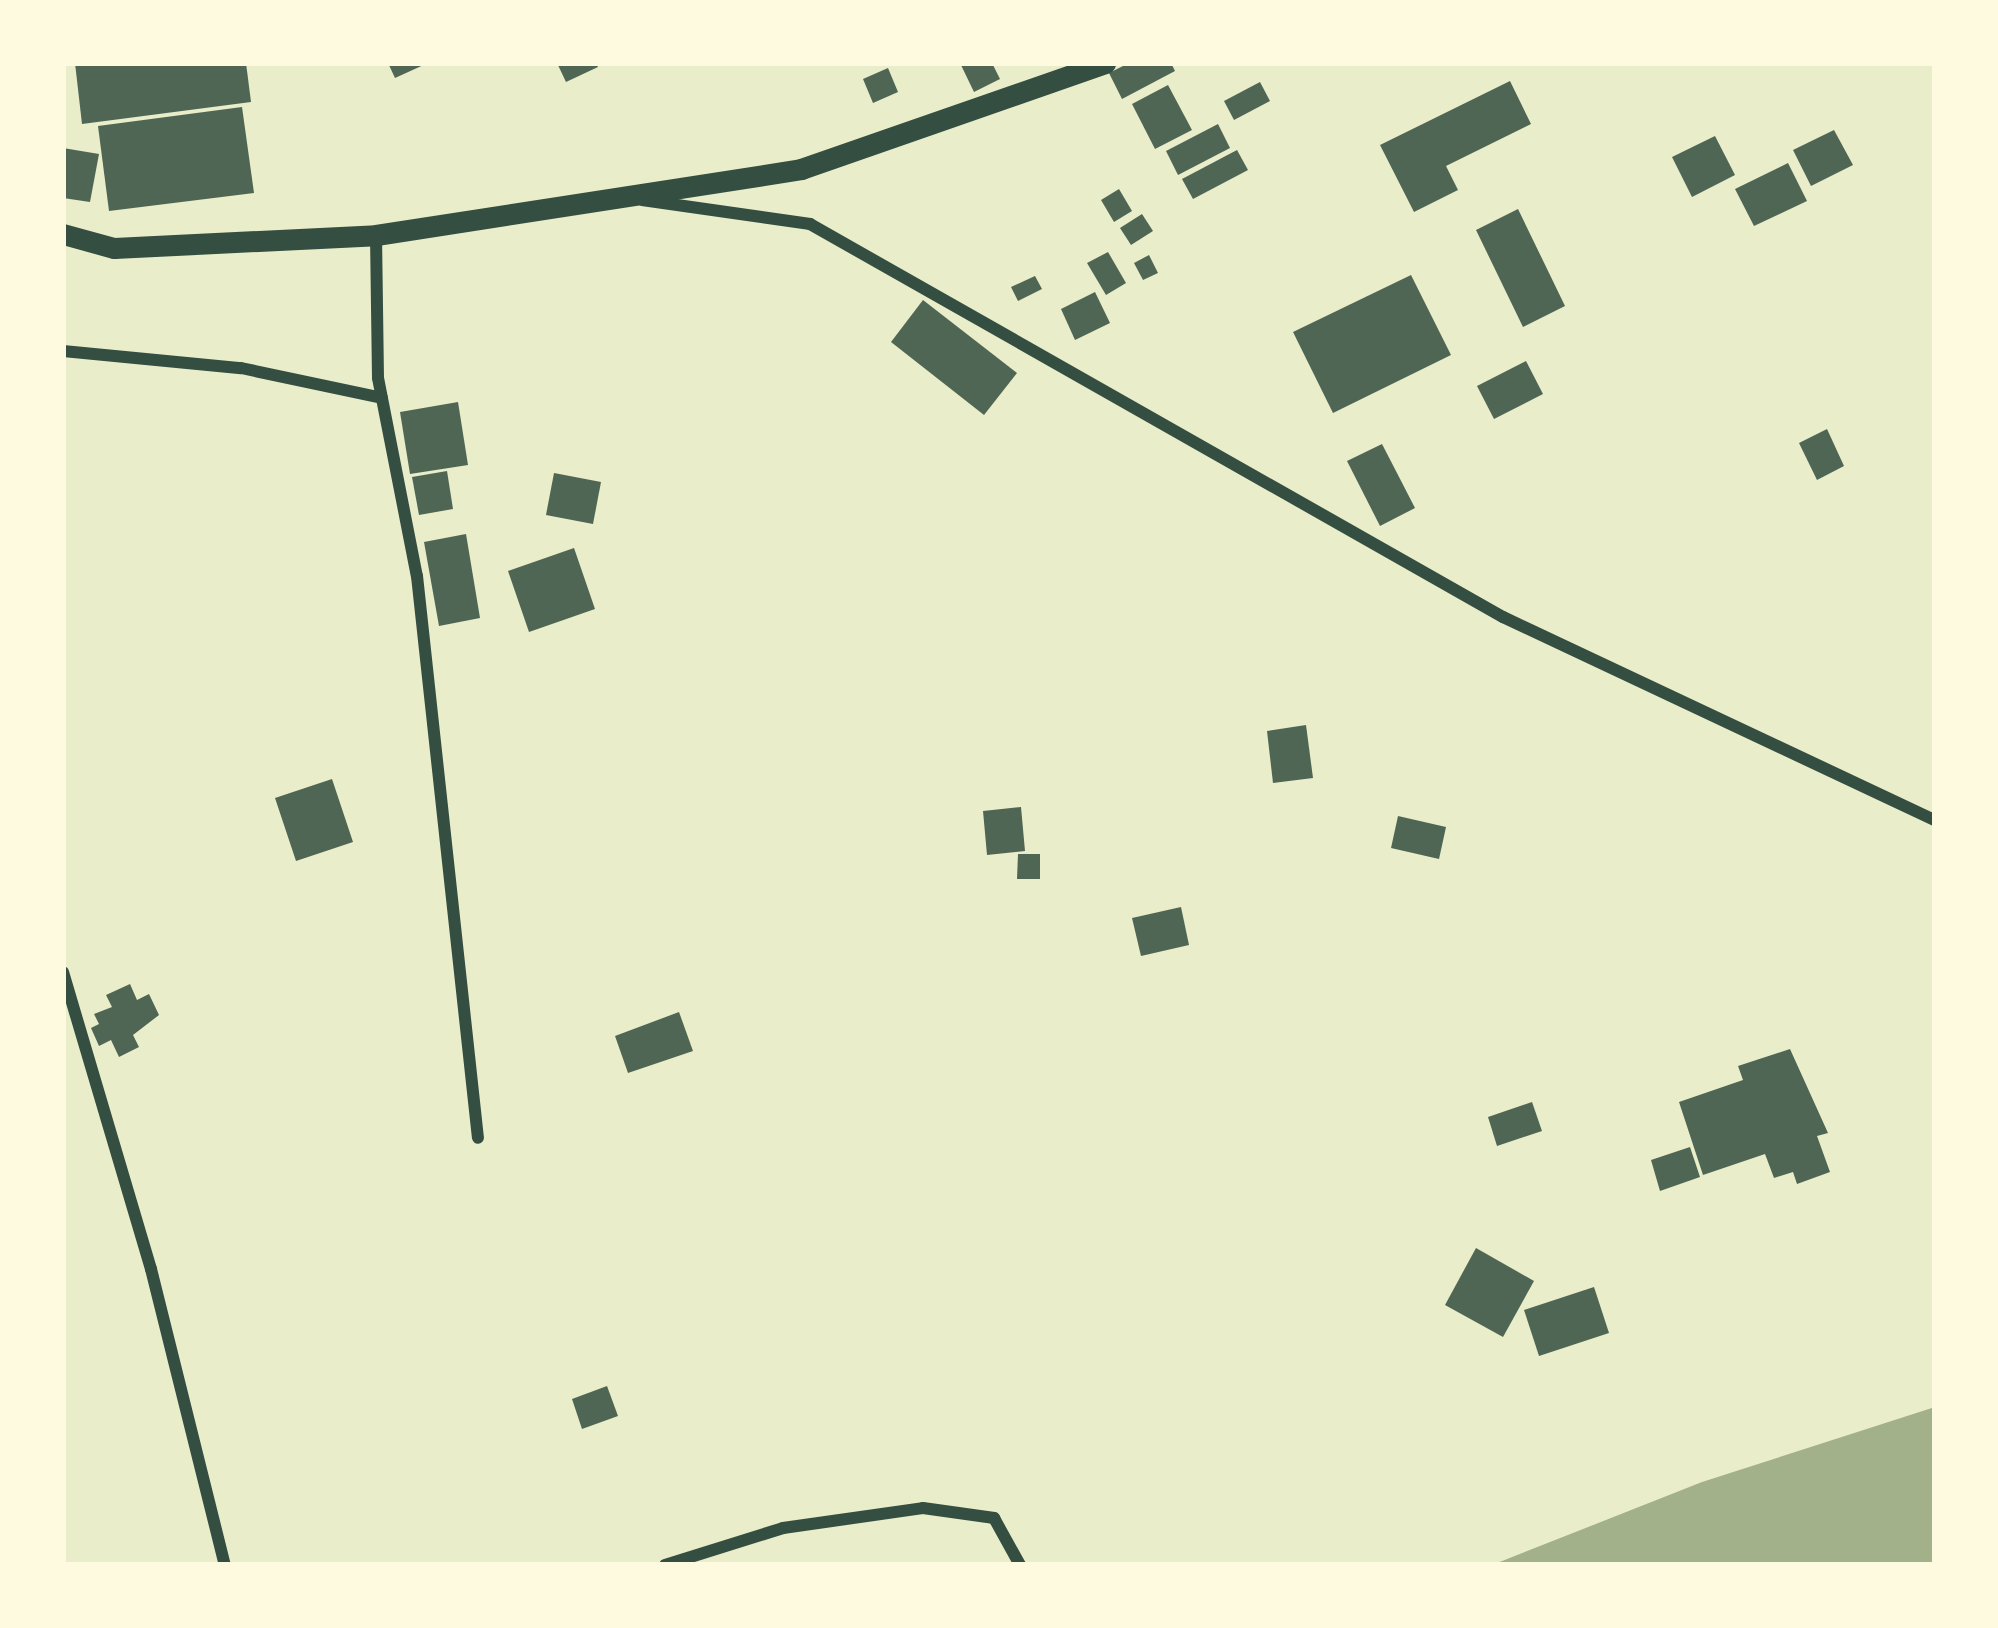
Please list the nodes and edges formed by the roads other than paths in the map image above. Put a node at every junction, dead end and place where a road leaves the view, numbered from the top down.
1 (1105, 63) edge
2 (619, 197) junction
3 (63, 234) edge
4 (376, 235) junction
5 (63, 351) edge
6 (382, 398) junction
7 (1935, 820) edge
8 (63, 971) edge
9 (478, 1138) dead end
10 (225, 1565) edge
11 (665, 1565) edge
12 (1020, 1565) edge

1 - 2 street
2 - 4 street
2 - 7 street
3 - 4 street
4 - 6 street
5 - 6 street
6 - 9 street
8 - 10 street
11 - 12 street

